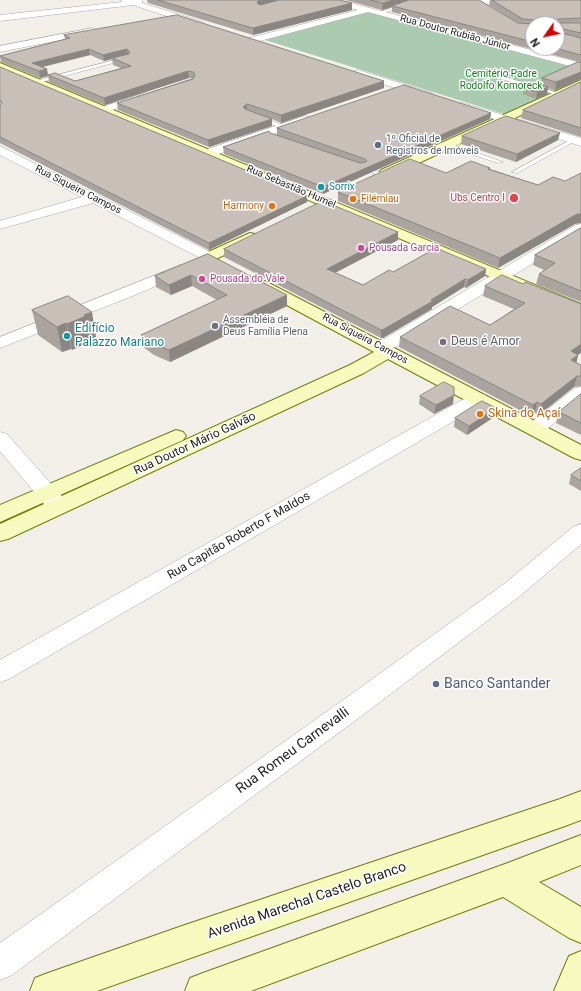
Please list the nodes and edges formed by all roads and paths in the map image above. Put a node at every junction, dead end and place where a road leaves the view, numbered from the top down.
1 (330, 0) edge
2 (500, 0) edge
3 (153, 1) edge
4 (129, 2) edge
5 (478, 2) edge
6 (409, 4) edge
7 (367, 10) junction
8 (379, 13) junction
9 (179, 17) junction
10 (0, 18) edge
11 (157, 20) edge
12 (208, 26) edge
13 (99, 30) edge
14 (267, 45) edge
15 (0, 48) edge
16 (126, 58) edge
17 (0, 66) edge
18 (581, 66) edge
19 (349, 70) edge
20 (496, 76) dead end
21 (38, 81) junction
22 (581, 83) edge
23 (401, 87) junction
24 (159, 92) edge
25 (386, 92) edge
26 (559, 94) junction
27 (438, 98) edge
28 (452, 102) edge
29 (106, 110) junction
30 (319, 114) edge
31 (255, 116) edge
32 (506, 118) junction
33 (284, 126) junction
34 (578, 141) edge
35 (449, 145) junction
36 (0, 150) edge
37 (209, 153) junction
38 (500, 162) dead end
39 (515, 172) dead end
40 (375, 176) edge
41 (339, 195) edge
42 (94, 198) junction
43 (324, 201) junction
44 (311, 208) edge
45 (0, 225) edge
46 (581, 228) edge
47 (263, 231) edge
48 (216, 261) junction
49 (500, 276) junction
50 (250, 279) edge
51 (581, 310) edge
52 (0, 344) edge
53 (385, 347) junction
54 (581, 392) edge
55 (478, 399) junction
56 (535, 429) junction
57 (0, 438) edge
58 (581, 453) edge
59 (53, 500) junction
60 (0, 514) edge
61 (581, 532) edge
62 (0, 533) edge
63 (0, 672) edge
64 (576, 810) edge
65 (581, 850) edge
66 (504, 880) junction
67 (581, 926) edge
68 (0, 963) edge
69 (581, 968) edge
70 (48, 991) edge
71 (203, 991) edge
72 (572, 991) edge

1 - 7 street, Rua Doutor Rubião Júnior
2 - 5 street
3 - 4 street
4 - 9 street
4 - 10 street
6 - 8 lane
7 - 8 street, Rua Doutor Rubião Júnior
7 - 14 street
8 - 18 street, Rua Doutor Rubião Júnior
9 - 11 street
9 - 12 street
13 - 15 street
16 - 21 lane
17 - 21 street, Rua Sebastião Humel
19 - 23 street
20 - 26 lane
21 - 29 street, Rua Sebastião Humel
22 - 26 street
23 - 25 street
23 - 27 street
24 - 29 street
26 - 32 street
28 - 32 street
29 - 37 street, Rua Sebastião Humel
30 - 33 street
31 - 33 lane
32 - 34 street
32 - 35 street
33 - 37 street
34 - 39 lane
35 - 38 lane
35 - 40 street
36 - 42 street, Rua Siqueira Campos
37 - 43 street, Rua Sebastião Humel
41 - 43 street
42 - 45 street
42 - 48 street, Rua Siqueira Campos
43 - 44 street
43 - 49 street, Rua Sebastião Humel
46 - 49 street
47 - 48 street
48 - 52 street
49 - 51 street, Rua Sebastião Humel
49 - 53 street
50 - 53 street, Rua Siqueira Campos
53 - 55 street, Rua Siqueira Campos
53 - 59 street, Rua Doutor Mário Galvão
54 - 56 street
55 - 56 street, Rua Siqueira Campos
55 - 63 street, Rua Capitão Roberto F Maldos
56 - 58 street, Rua Siqueira Campos
57 - 59 street
59 - 60 street, Rua Doutor Mário Galvão
59 - 62 street, Rua Doutor Mário Galvão
61 - 68 street, Rua Romeu Carnevalli
64 - 70 street, Avenida Marechal Castelo Branco
65 - 66 street
66 - 67 street
66 - 71 street
69 - 72 street

